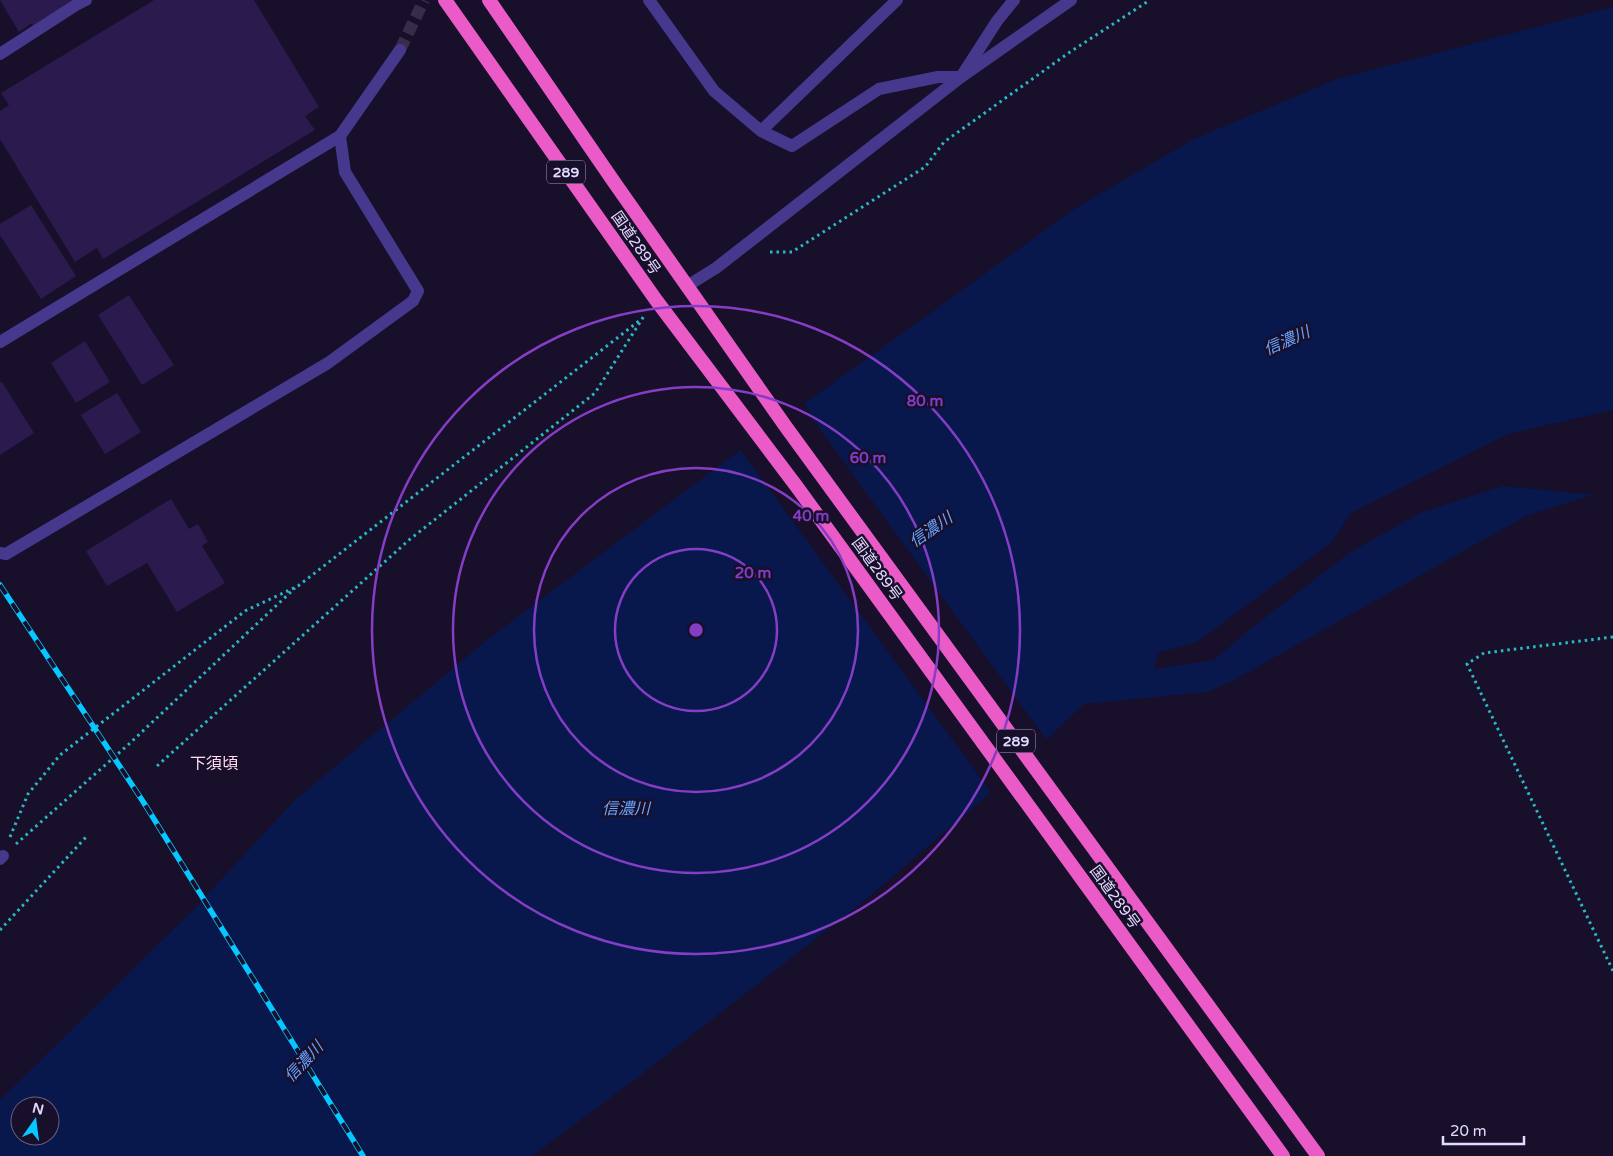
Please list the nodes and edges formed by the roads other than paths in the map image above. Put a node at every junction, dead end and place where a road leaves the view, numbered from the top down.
1 (86, 0) edge
2 (445, 0) edge
3 (489, 0) edge
4 (649, 0) edge
5 (897, 0) edge
6 (1014, 0) edge
7 (1072, 0) edge
8 (400, 50) tunnel mouth
9 (0, 54) edge
10 (961, 77) junction
11 (761, 131) junction
12 (340, 136) junction
13 (687, 286) junction
14 (0, 342) edge
15 (0, 553) edge
16 (1283, 1156) edge
17 (1318, 1156) edge

1 - 9 street
2 - 16 highway, 国道289号 / 289
3 - 13 highway, 国道289号 / 289
4 - 11 street
5 - 11 street
6 - 10 street
7 - 10 street
8 - 12 street
10 - 11 street
10 - 13 street
12 - 14 street
12 - 15 street
13 - 17 highway, 国道289号 / 289

